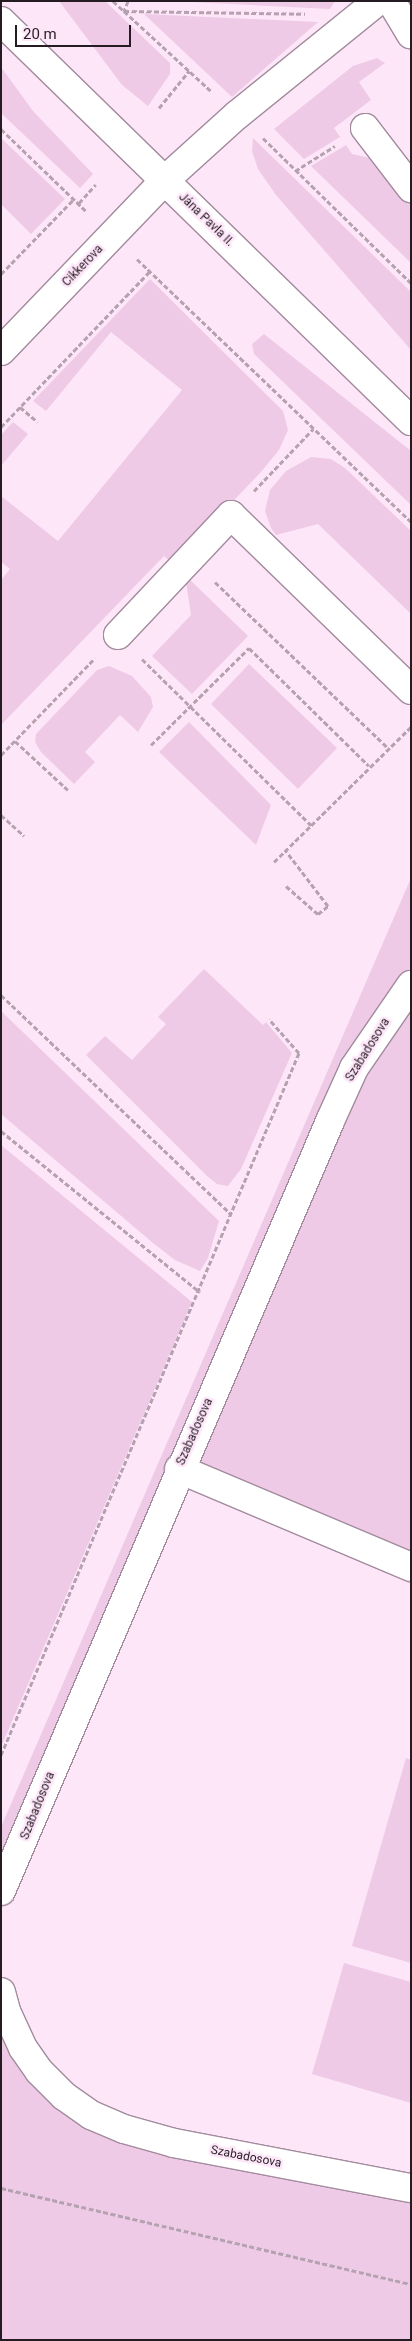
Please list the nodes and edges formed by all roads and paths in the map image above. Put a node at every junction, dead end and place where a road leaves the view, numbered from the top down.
1 (128, 1) edge
2 (378, 1) edge
3 (391, 1) edge
4 (1, 21) edge
5 (339, 32) junction
6 (411, 34) edge
7 (189, 71) dead end
8 (159, 108) dead end
9 (365, 128) joint
10 (1, 129) edge
11 (295, 171) dead end
12 (166, 180) junction
13 (96, 184) dead end
14 (411, 188) edge
15 (74, 199) junction
16 (79, 204) junction
17 (113, 236) junction
18 (150, 271) junction
19 (1, 274) edge
20 (1, 351) edge
21 (20, 408) junction
22 (411, 421) edge
23 (38, 422) dead end
24 (1, 427) edge
25 (313, 429) junction
26 (231, 515) junction
27 (411, 522) edge
28 (190, 558) junction
29 (118, 635) junction
30 (411, 690) edge
31 (190, 706) junction
32 (411, 727) edge
33 (15, 741) junction
34 (151, 745) dead end
35 (388, 748) junction
36 (1, 755) edge
37 (369, 766) junction
38 (68, 790) dead end
39 (1, 815) edge
40 (312, 824) junction
41 (24, 836) dead end
42 (286, 851) junction
43 (274, 862) dead end
44 (286, 886) dead end
45 (411, 984) edge
46 (1, 995) edge
47 (269, 1019) dead end
48 (1, 1131) edge
49 (231, 1214) junction
50 (200, 1292) junction
51 (179, 1470) junction
52 (411, 1567) edge
53 (1, 1755) edge
54 (1, 1891) edge
55 (1, 1992) edge
56 (1, 2188) edge
57 (411, 2188) edge
58 (411, 2284) edge

1 - 5 path
2 - 5 street, Cikkerova
3 - 6 street
4 - 12 street, Jána Pavla II.
5 - 12 street, Cikkerova
7 - 8 path
9 - 11 path
9 - 14 street
10 - 15 path
12 - 17 street, Cikkerova
12 - 22 street, Jána Pavla II.
13 - 16 path
15 - 16 path
15 - 19 path
16 - 17 path
17 - 18 path
17 - 20 street, Cikkerova
18 - 21 path
18 - 25 path
21 - 23 path
21 - 24 path
25 - 26 path
25 - 27 path
26 - 28 street
26 - 30 street
28 - 29 street
28 - 35 path
29 - 31 path
29 - 33 path
31 - 34 path
31 - 37 path
31 - 40 path
32 - 35 path
33 - 36 path
33 - 38 path
35 - 37 path
37 - 40 path
39 - 41 path
40 - 42 path
42 - 43 path
42 - 44 path
45 - 51 street, Szabadosova
46 - 49 path
47 - 49 path
48 - 50 path
49 - 50 path
50 - 53 path
51 - 52 street
51 - 54 street, Szabadosova
55 - 57 street, Szabadosova
56 - 58 path

